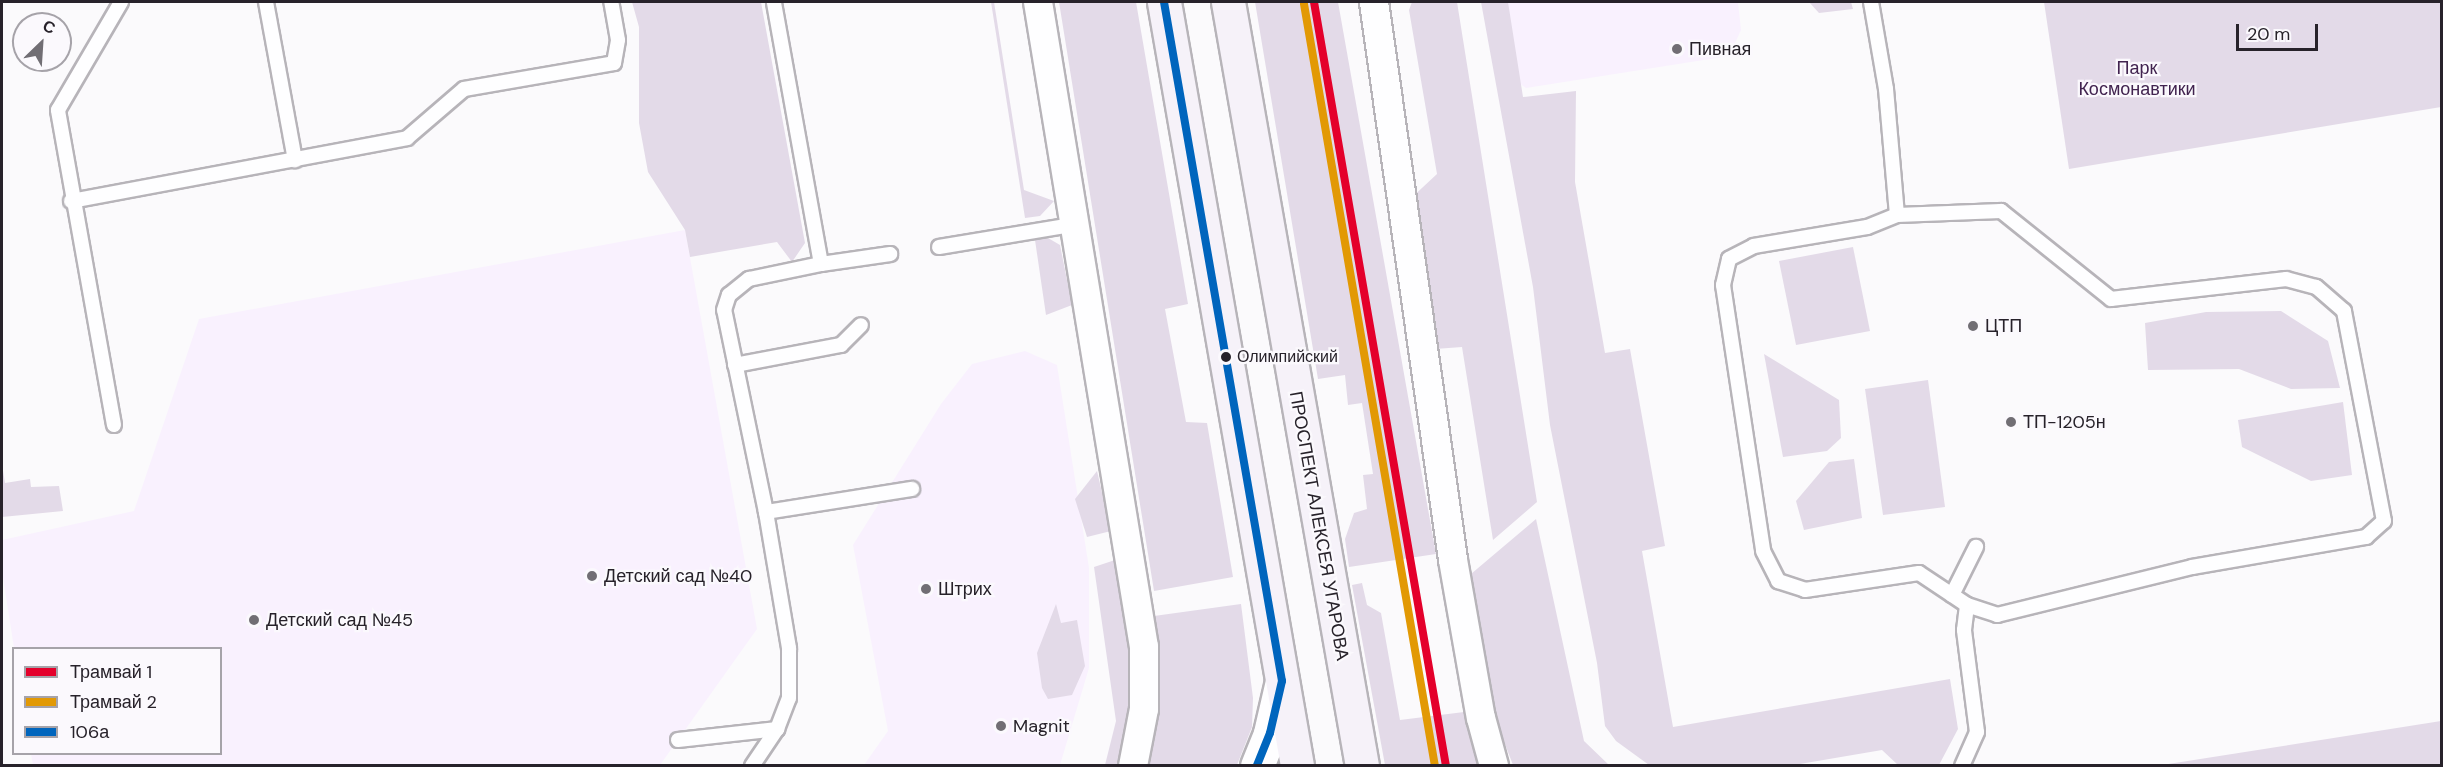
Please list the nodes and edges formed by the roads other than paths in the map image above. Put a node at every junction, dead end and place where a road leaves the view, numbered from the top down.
1 (121, 2) edge
2 (266, 2) edge
3 (611, 2) edge
4 (774, 2) edge
5 (1038, 2) edge
6 (1164, 2) edge
7 (1228, 2) edge
8 (1374, 2) edge
9 (1871, 2) edge
10 (295, 160) junction
11 (71, 201) junction
12 (1897, 215) junction
13 (1072, 225) junction
14 (939, 247) dead end
15 (890, 254) dead end
16 (820, 264) junction
17 (861, 324) dead end
18 (735, 365) junction
19 (114, 425) dead end
20 (912, 489) dead end
21 (766, 512) junction
22 (1976, 547) dead end
23 (1952, 595) junction
24 (1967, 605) junction
25 (1282, 681) junction
26 (777, 729) junction
27 (678, 740) dead end
28 (753, 765) edge
29 (1133, 765) edge
30 (1257, 765) edge
31 (1263, 765) edge
32 (1290, 765) edge
33 (1297, 765) edge
34 (1362, 765) edge
35 (1494, 765) edge
36 (1962, 765) edge

1 - 11 lane
2 - 10 lane
3 - 10 lane
4 - 16 lane
5 - 13 street
6 - 25 main road
7 - 34 main road, ПРОСПЕКТ АЛЕКСЕЯ УГАРОВА
8 - 35 street
9 - 12 lane
10 - 11 lane
11 - 19 lane
12 - 23 lane
12 - 24 lane
13 - 14 lane
13 - 29 street
15 - 16 lane
16 - 18 lane
17 - 18 lane
18 - 21 lane
20 - 21 lane
21 - 26 lane
22 - 23 lane
23 - 24 lane
24 - 36 lane
25 - 30 main road
25 - 33 main road
26 - 27 lane
26 - 28 lane
31 - 32 main road

